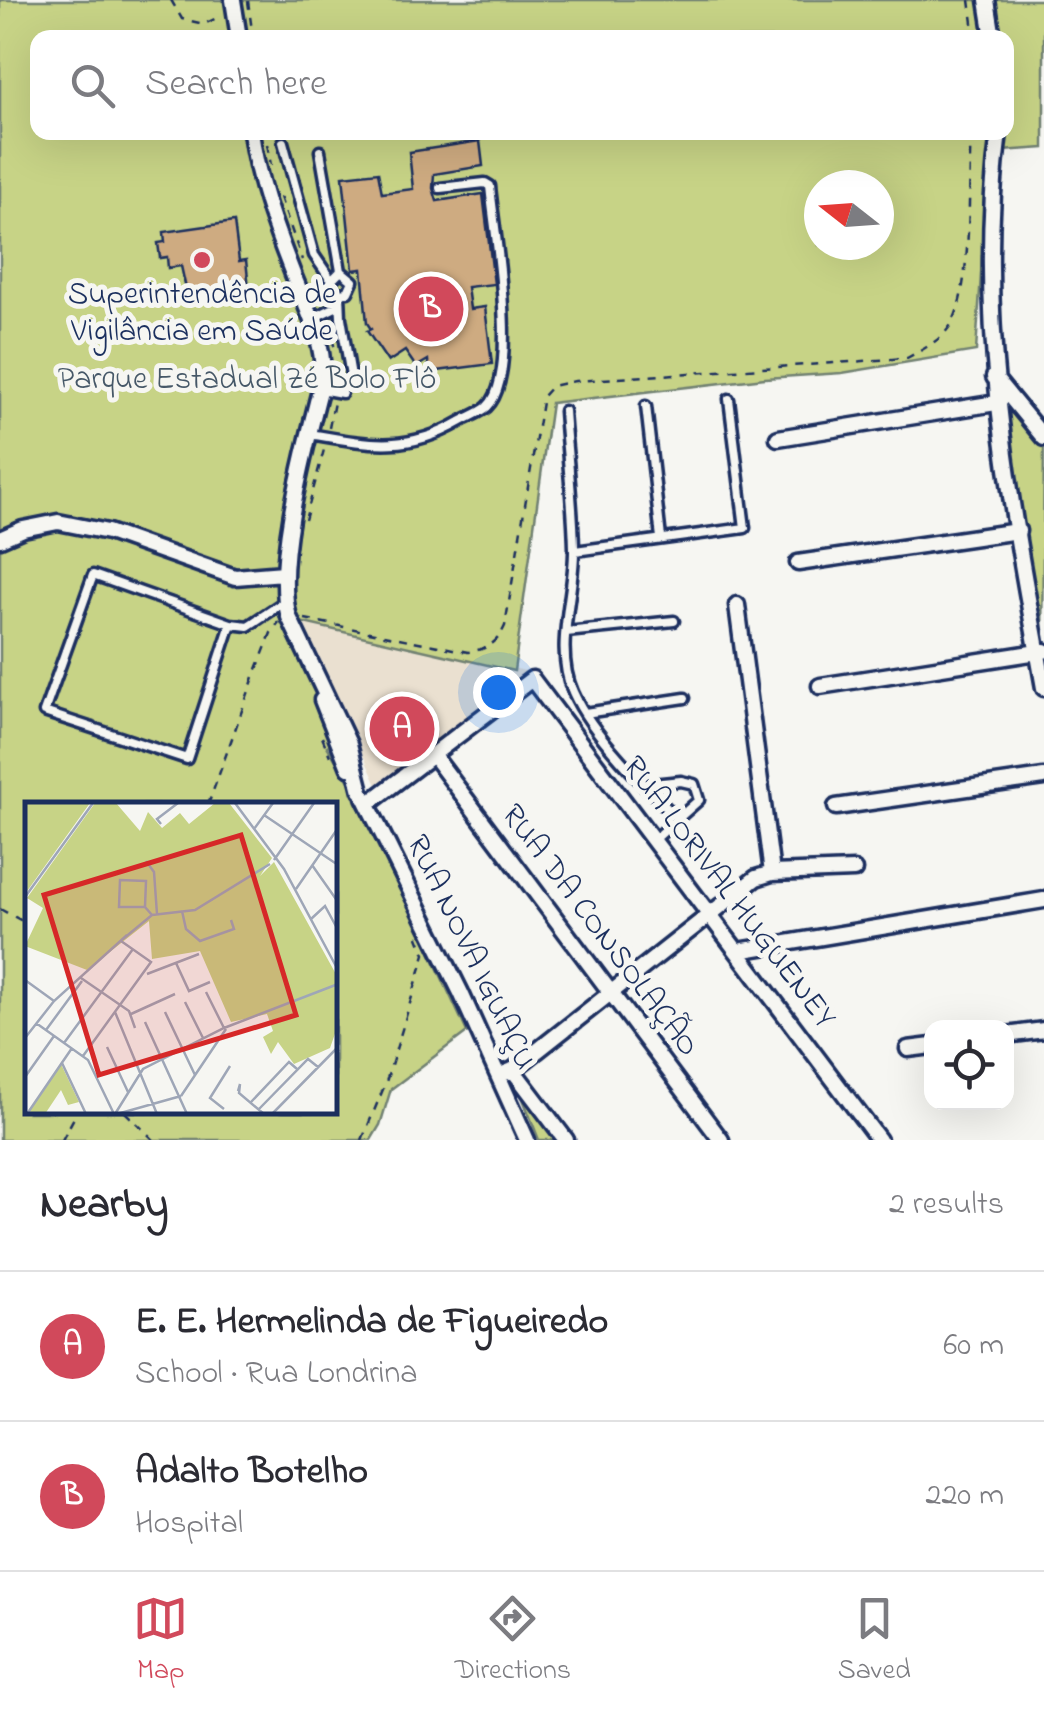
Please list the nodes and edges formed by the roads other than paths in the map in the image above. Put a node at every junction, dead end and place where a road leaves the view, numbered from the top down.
1 (987, 0) edge
2 (241, 3) edge
3 (238, 30) edge
4 (992, 30) edge
5 (253, 140) edge
6 (997, 140) edge
7 (283, 142) dead end
8 (320, 151) dead end
9 (440, 188) dead end
10 (341, 272) junction
11 (331, 282) junction
12 (340, 294) junction
13 (303, 299) junction
14 (340, 305) junction
15 (311, 320) junction
16 (994, 376) junction
17 (352, 382) dead end
18 (730, 399) dead end
19 (996, 402) junction
20 (646, 406) dead end
21 (564, 411) dead end
22 (310, 434) junction
23 (778, 438) dead end
24 (1044, 438) edge
25 (1018, 531) junction
26 (661, 538) junction
27 (0, 539) edge
28 (574, 551) junction
29 (798, 563) dead end
30 (284, 573) junction
31 (737, 605) dead end
32 (286, 609) junction
33 (674, 621) dead end
34 (230, 624) junction
35 (566, 632) junction
36 (1041, 652) edge
37 (820, 686) dead end
38 (1044, 688) edge
39 (684, 698) dead end
40 (585, 713) junction
41 (432, 755) junction
42 (1044, 777) edge
43 (643, 785) junction
44 (364, 798) junction
45 (836, 808) dead end
46 (679, 820) junction
47 (654, 840) junction
48 (854, 870) dead end
49 (772, 872) junction
50 (1044, 900) edge
51 (710, 918) junction
52 (738, 951) junction
53 (609, 992) junction
54 (1044, 1030) edge
55 (1014, 1034) edge
56 (924, 1047) edge
57 (908, 1049) dead end
58 (507, 1073) junction
59 (527, 1140) edge
60 (566, 1140) edge
61 (720, 1140) edge
62 (879, 1140) edge

1 - 4 street
2 - 3 street
5 - 13 street
6 - 16 street
7 - 11 lane
8 - 10 lane
9 - 22 lane
10 - 11 lane
10 - 12 lane
11 - 12 lane
11 - 13 lane
12 - 14 lane
13 - 15 street
14 - 15 lane
14 - 17 lane
15 - 22 street
16 - 19 street
16 - 24 street
18 - 26 lane
19 - 23 street
19 - 25 street
20 - 26 lane
21 - 28 lane
22 - 30 street
25 - 29 street
25 - 36 street
26 - 28 lane
27 - 30 street
28 - 35 lane
30 - 32 street
31 - 49 street
32 - 34 lane
32 - 44 street, RUA NOVA IGUAÇU
33 - 35 lane
34 - 34 lane
35 - 40 lane
36 - 37 street
36 - 38 street
39 - 40 lane
40 - 43 lane
41 - 44 street
41 - 47 street, RUA LORIVAL HUGUENEY
41 - 53 street, RUA DA CONSOLAÇÃO
42 - 45 street
43 - 46 lane
43 - 46 lane
44 - 58 street, RUA NOVA IGUAÇU
46 - 47 lane
47 - 51 street, RUA LORIVAL HUGUENEY
48 - 49 street
49 - 51 street
50 - 52 street
51 - 52 street, RUA LORIVAL HUGUENEY
51 - 53 street
52 - 62 street, RUA LORIVAL HUGUENEY
53 - 58 street
53 - 61 street, RUA DA CONSOLAÇÃO
54 - 55 street
56 - 57 street
58 - 59 street, RUA NOVA IGUAÇU
58 - 60 street

